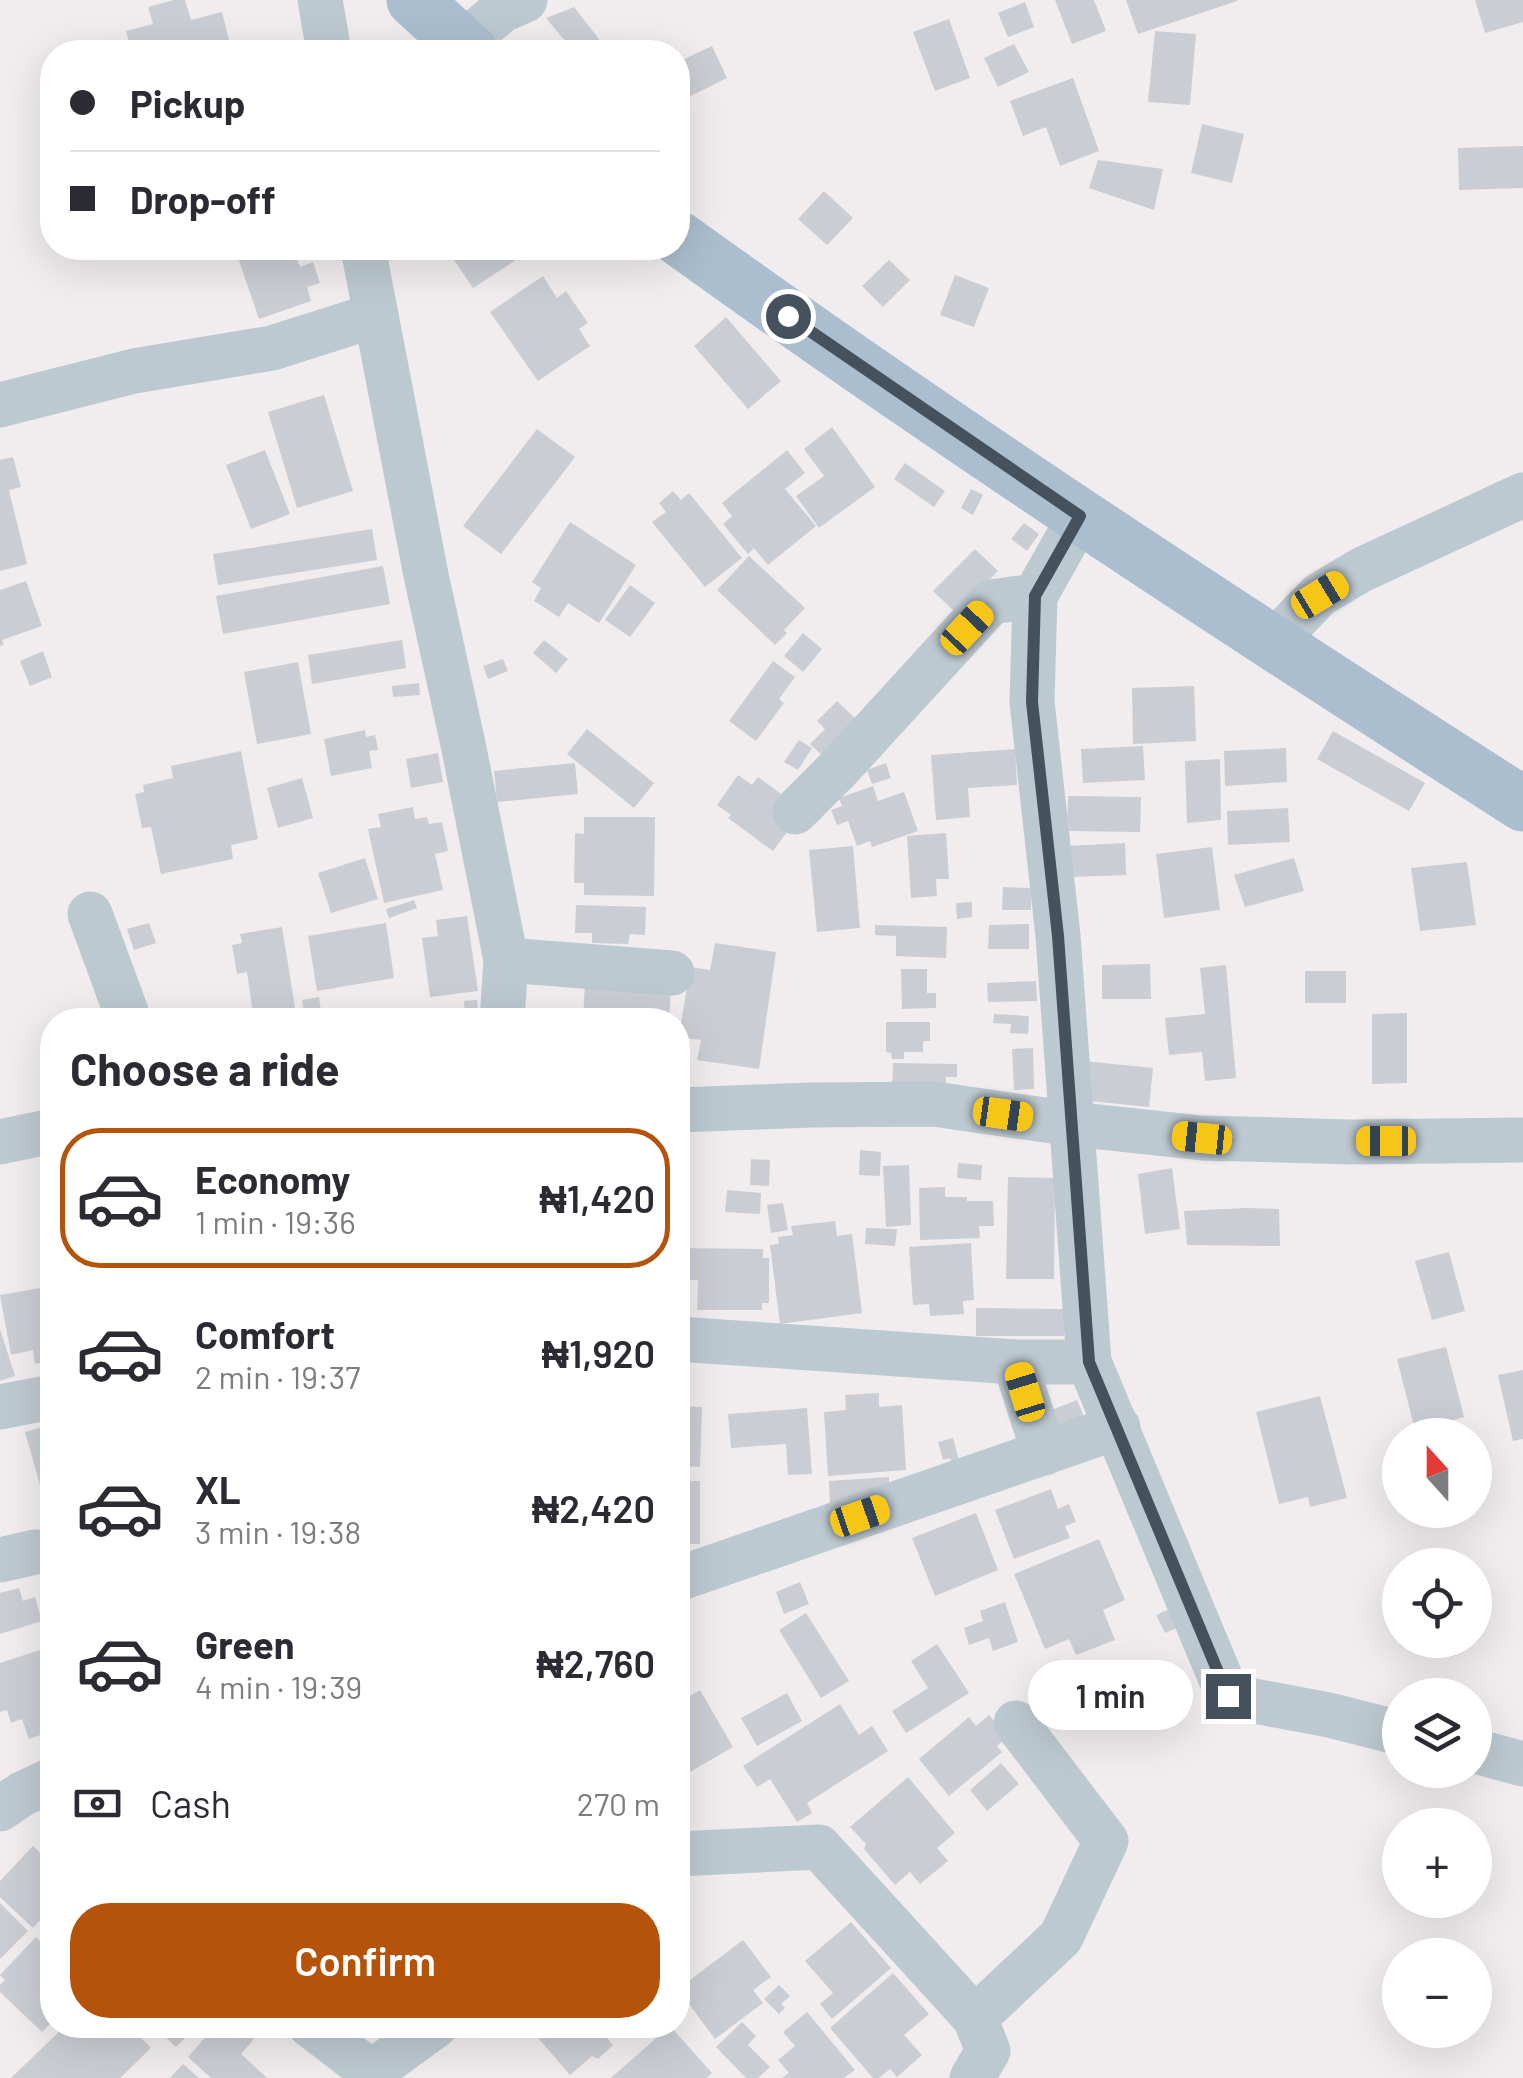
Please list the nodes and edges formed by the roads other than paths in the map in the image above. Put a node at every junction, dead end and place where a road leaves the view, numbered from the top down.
1 (320, 0) edge
2 (414, 0) edge
3 (525, 0) edge
4 (326, 40) edge
5 (457, 40) edge
6 (474, 40) edge
7 (690, 246) edge
8 (365, 260) edge
9 (376, 315) junction
10 (0, 406) edge
11 (1523, 496) edge
12 (1080, 516) junction
13 (1035, 596) junction
14 (1272, 644) junction
15 (1523, 804) edge
16 (795, 812) dead end
17 (90, 914) dead end
18 (506, 960) junction
19 (672, 974) dead end
20 (125, 1008) edge
21 (503, 1008) edge
22 (690, 1110) edge
23 (1072, 1124) junction
24 (40, 1134) edge
25 (1523, 1140) edge
26 (0, 1142) edge
27 (690, 1340) edge
28 (1015, 1362) junction
29 (1089, 1362) junction
30 (40, 1400) edge
31 (0, 1408) edge
32 (1118, 1427) junction
33 (1044, 1454) junction
34 (690, 1575) edge
35 (1016, 1723) dead end
36 (1382, 1728) edge
37 (1492, 1756) edge
38 (1523, 1764) edge
39 (40, 1786) edge
40 (0, 1809) edge
41 (690, 1853) edge
42 (974, 2018) junction
43 (327, 2038) edge
44 (420, 2038) edge
45 (376, 2075) edge
46 (972, 2078) edge

1 - 4 street
2 - 5 main road
3 - 6 street
7 - 12 main road
8 - 9 street
9 - 10 street
9 - 18 street
11 - 14 street
12 - 13 street
12 - 14 main road
13 - 16 street
13 - 23 street
14 - 15 main road
17 - 20 street
18 - 19 street
18 - 21 street
22 - 23 street
23 - 25 street
23 - 29 street
24 - 26 street
27 - 28 street
28 - 29 street
28 - 33 street
29 - 32 street
30 - 31 street
32 - 33 street
32 - 36 street
33 - 34 street
35 - 42 street
37 - 38 street
39 - 40 street
41 - 42 street
42 - 46 street
43 - 45 street
44 - 45 street

